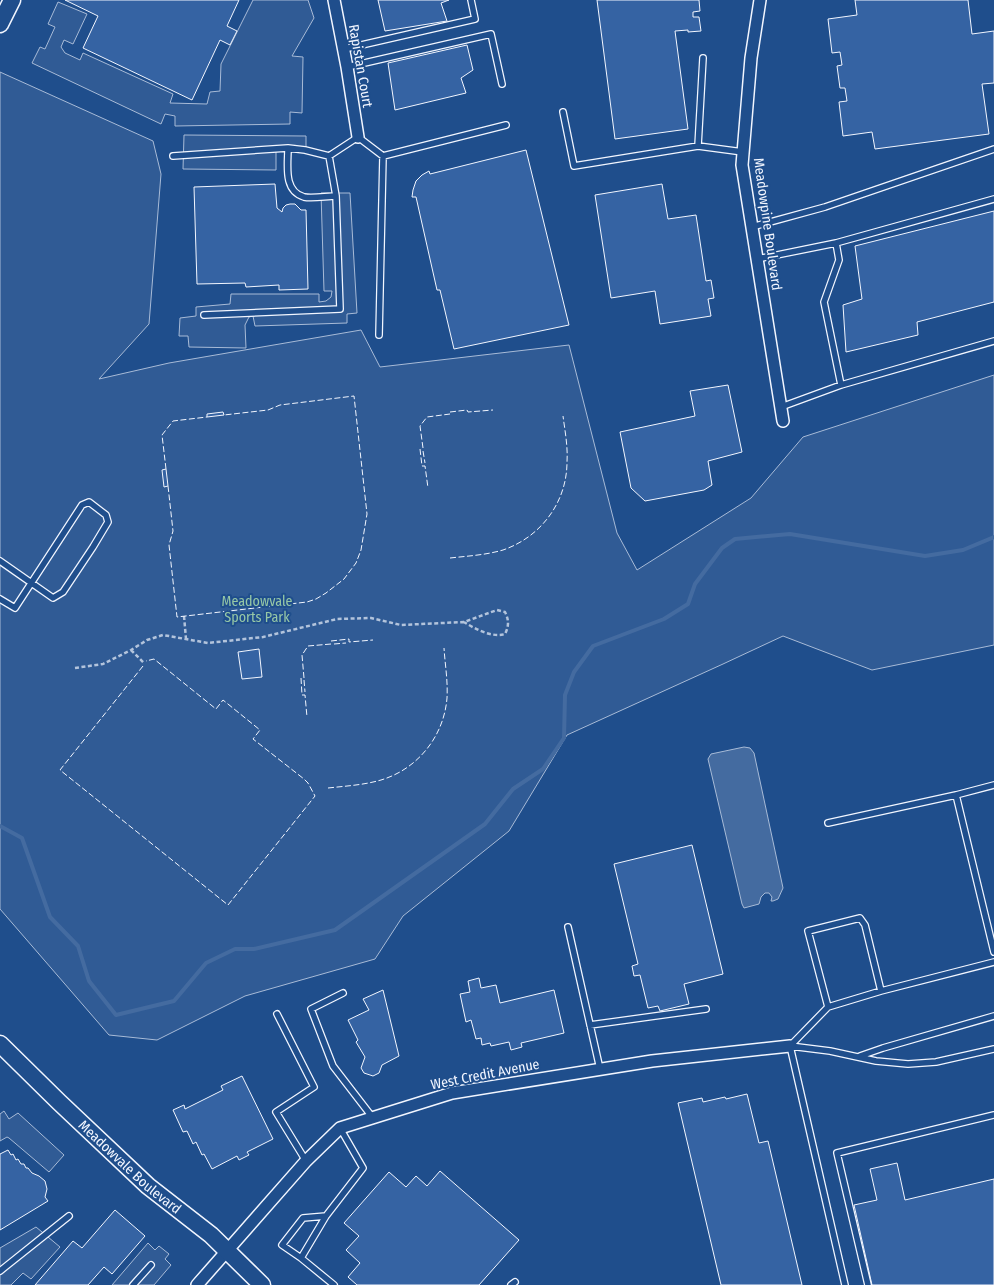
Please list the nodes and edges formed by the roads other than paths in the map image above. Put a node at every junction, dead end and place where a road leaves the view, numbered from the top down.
1 (12, 0) edge
2 (334, 0) edge
3 (471, 0) edge
4 (760, 0) edge
5 (0, 24) edge
6 (344, 49) junction
7 (703, 58) dead end
8 (347, 67) junction
9 (502, 84) dead end
10 (563, 112) dead end
11 (506, 125) dead end
12 (358, 137) junction
13 (698, 146) junction
14 (288, 148) junction
15 (994, 149) edge
16 (744, 152) junction
17 (173, 156) dead end
18 (329, 156) junction
19 (383, 156) junction
20 (336, 196) junction
21 (994, 199) edge
22 (752, 227) junction
23 (836, 243) junction
24 (757, 259) junction
25 (204, 315) dead end
26 (379, 335) dead end
27 (994, 341) edge
28 (841, 385) junction
29 (781, 407) junction
30 (783, 421) dead end
31 (0, 561) edge
32 (31, 583) junction
33 (0, 599) edge
34 (994, 784) edge
35 (956, 795) junction
36 (828, 823) dead end
37 (568, 927) dead end
38 (994, 952) edge
39 (994, 962) edge
40 (881, 991) junction
41 (343, 993) dead end
42 (828, 1007) junction
43 (706, 1009) dead end
44 (277, 1014) dead end
45 (994, 1016) edge
46 (590, 1025) junction
47 (0, 1044) edge
48 (790, 1046) junction
49 (994, 1049) edge
50 (858, 1057) junction
51 (600, 1069) junction
52 (994, 1115) edge
53 (374, 1118) junction
54 (340, 1128) junction
55 (306, 1161) junction
56 (69, 1216) dead end
57 (326, 1216) junction
58 (228, 1250) junction
59 (301, 1258) junction
60 (151, 1265) dead end
61 (0, 1271) edge
62 (133, 1285) edge
63 (197, 1285) edge
64 (262, 1285) edge
65 (334, 1285) edge
66 (845, 1285) edge
67 (868, 1285) edge

1 - 5 main road
2 - 6 street, Rapistan Court
3 - 6 lane
4 - 16 street, Meadowpine Boulevard
6 - 8 street, Rapistan Court
7 - 13 lane
8 - 9 lane
8 - 12 street, Rapistan Court
10 - 13 lane
11 - 19 lane
12 - 18 lane
12 - 19 lane
13 - 16 lane
14 - 17 lane
14 - 18 lane
14 - 20 lane
15 - 22 lane
16 - 22 street, Meadowpine Boulevard
18 - 20 lane
19 - 26 lane
20 - 25 lane
21 - 23 lane
22 - 24 street, Meadowpine Boulevard
23 - 24 lane
23 - 28 lane
24 - 29 street, Meadowpine Boulevard
27 - 28 lane
28 - 29 lane
29 - 30 street, Meadowpine Boulevard
31 - 32 lane
32 - 32 lane
32 - 33 lane
34 - 35 lane
35 - 36 lane
35 - 38 lane
37 - 46 lane
39 - 40 lane
40 - 42 lane
40 - 42 lane
41 - 53 lane
42 - 48 lane
43 - 46 lane
44 - 55 lane
45 - 50 lane
46 - 51 lane
47 - 58 main road, Meadowvale Boulevard
48 - 50 lane
48 - 51 street, West Credit Avenue
48 - 66 lane
49 - 50 lane
51 - 53 street, West Credit Avenue
52 - 67 lane
53 - 54 street, West Credit Avenue
54 - 55 street, West Credit Avenue
54 - 57 lane
55 - 58 street, West Credit Avenue
56 - 61 lane
57 - 59 lane
57 - 59 lane
58 - 63 street, West Credit Avenue
58 - 64 main road, Meadowvale Boulevard
59 - 65 lane
60 - 62 lane

